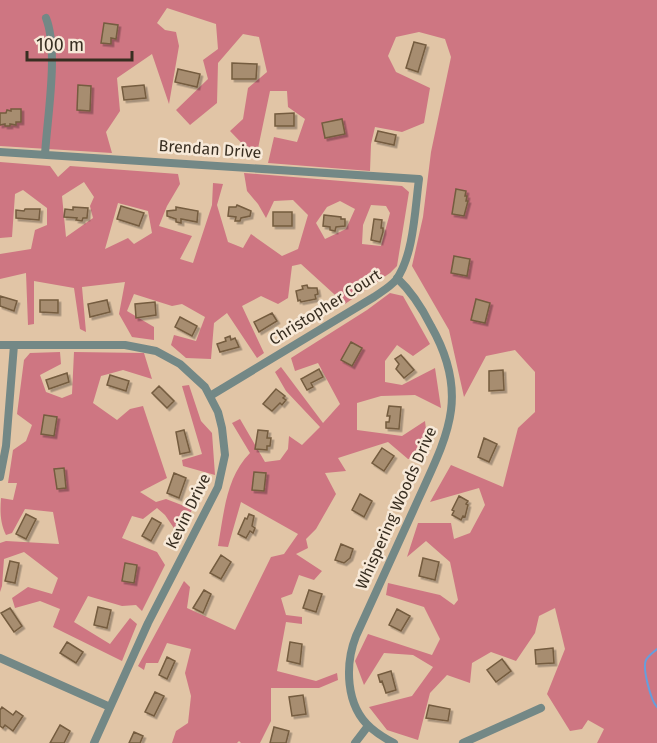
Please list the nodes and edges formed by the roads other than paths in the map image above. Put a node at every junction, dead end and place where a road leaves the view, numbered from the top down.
1 (46, 18) dead end
2 (0, 152) edge
3 (45, 155) junction
4 (419, 179) joint
5 (397, 278) junction
6 (0, 345) edge
7 (14, 345) junction
8 (210, 396) junction
9 (0, 477) edge
10 (0, 658) edge
11 (110, 707) junction
12 (541, 708) dead end
13 (369, 726) junction
14 (94, 743) edge
15 (355, 743) edge
16 (394, 743) edge
17 (463, 743) edge

1 - 3 street
2 - 3 street, Brendan Drive
3 - 4 street, Brendan Drive
4 - 5 street, Christopher Court
5 - 8 street, Christopher Court
5 - 13 street, Whispering Woods Drive
6 - 7 street, Kevin Drive
7 - 8 street, Kevin Drive
7 - 9 street
8 - 11 street, Kevin Drive
10 - 11 street
11 - 14 street, Kevin Drive
12 - 17 street
13 - 15 street
13 - 16 street, Whispering Woods Drive

